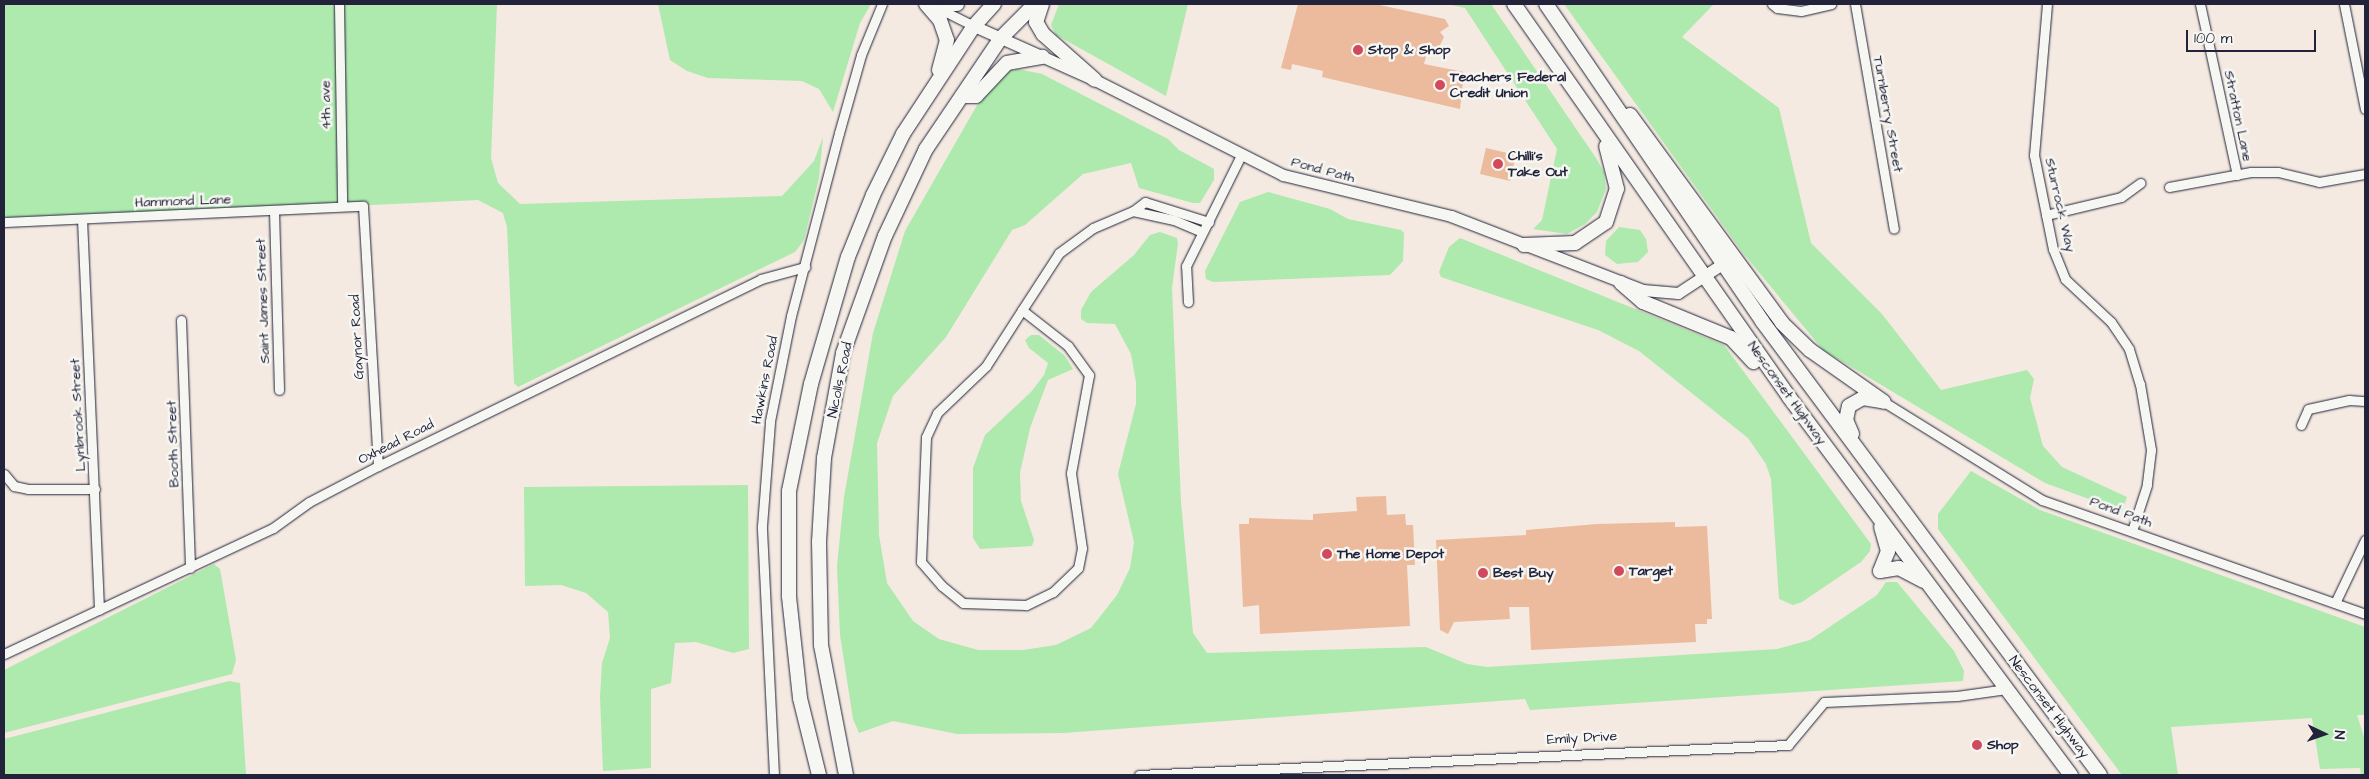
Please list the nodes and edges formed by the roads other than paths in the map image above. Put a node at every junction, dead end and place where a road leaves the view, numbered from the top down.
1 (339, 4) edge
2 (882, 4) edge
3 (926, 4) edge
4 (930, 4) edge
5 (948, 4) edge
6 (957, 4) edge
7 (994, 4) edge
8 (1035, 4) edge
9 (1042, 4) edge
10 (1514, 4) edge
11 (1546, 4) edge
12 (1772, 4) edge
13 (1831, 4) edge
14 (1855, 4) edge
15 (2046, 4) edge
16 (2200, 4) edge
17 (2344, 4) edge
18 (1557, 20) junction
19 (974, 26) junction
20 (1001, 38) junction
21 (1042, 57) junction
22 (1095, 80) junction
23 (932, 89) junction
24 (962, 96) junction
25 (2365, 109) edge
26 (1599, 126) junction
27 (1241, 155) junction
28 (2365, 174) edge
29 (2237, 175) junction
30 (2140, 183) dead end
31 (2169, 187) dead end
32 (1155, 204) junction
33 (342, 206) junction
34 (363, 206) joint
35 (274, 211) junction
36 (1133, 211) junction
37 (2046, 214) junction
38 (1153, 217) junction
39 (82, 219) junction
40 (4, 222) edge
41 (1209, 222) junction
42 (1894, 229) dead end
43 (1200, 231) junction
44 (1524, 245) junction
45 (1722, 264) junction
46 (805, 267) junction
47 (1704, 278) junction
48 (1621, 283) junction
49 (1188, 302) dead end
50 (1022, 310) junction
51 (181, 320) dead end
52 (279, 390) dead end
53 (1789, 397) junction
54 (2365, 401) edge
55 (1884, 402) junction
56 (2302, 425) dead end
57 (1864, 459) junction
58 (378, 466) junction
59 (4, 474) edge
60 (95, 489) junction
61 (1875, 512) junction
62 (2132, 531) junction
63 (2365, 540) edge
64 (190, 568) junction
65 (1929, 585) junction
66 (2336, 603) junction
67 (99, 610) junction
68 (2365, 614) edge
69 (4, 654) edge
70 (2007, 689) junction
71 (774, 775) edge
72 (819, 775) edge
73 (846, 775) edge
74 (1139, 775) edge
75 (2071, 775) edge
76 (2100, 775) edge

1 - 33 street, 4th ave
2 - 46 street, Hawkins Road
3 - 23 highway
4 - 19 street, Pond Path
5 - 6 highway
7 - 19 highway, Nicolls Road
8 - 20 highway, Nicolls Road
9 - 22 highway
10 - 26 highway, Nesconset Highway
11 - 18 highway, Nesconset Highway
12 - 13 street
14 - 42 street, Turnberry Street
15 - 37 street, Sturrock Way
16 - 29 street, Stratton Lane
17 - 25 street
18 - 45 highway, Nesconset Highway
18 - 55 highway
19 - 20 main road, Pond Path
19 - 23 highway, Nicolls Road
20 - 21 main road, Pond Path
20 - 24 highway, Nicolls Road
21 - 22 main road, Pond Path
21 - 24 highway
22 - 27 main road, Pond Path
23 - 72 highway, Nicolls Road
24 - 73 highway, Nicolls Road
26 - 44 highway
26 - 47 highway, Nesconset Highway
27 - 41 street
27 - 44 main road, Pond Path
28 - 29 street
29 - 31 street
30 - 37 street
32 - 36 street
32 - 38 street
32 - 41 street
33 - 34 street, Hammond Lane
33 - 35 street, Hammond Lane
34 - 58 street, Gaynor Road
35 - 39 street, Hammond Lane
35 - 52 street, Saint James Street
36 - 38 street
36 - 50 street
37 - 62 street, Sturrock Way
38 - 43 street
39 - 40 street, Hammond Lane
39 - 60 street, Lynbrook Street
41 - 43 street
43 - 49 street
44 - 48 main road, Pond Path
45 - 47 main road, Pond Path
45 - 57 highway, Nesconset Highway
46 - 58 street, Oxhead Road
46 - 71 street, Hawkins Road
47 - 48 main road, Pond Path
47 - 53 highway, Nesconset Highway
48 - 53 highway
50 - 50 street
51 - 64 street, Booth Street
53 - 61 highway, Nesconset Highway
54 - 56 street
55 - 57 highway
55 - 62 street, Pond Path
57 - 76 highway, Nesconset Highway
58 - 64 street, Oxhead Road
59 - 60 street
60 - 67 street, Lynbrook Street
61 - 65 highway, Nesconset Highway
61 - 65 highway
62 - 66 street, Pond Path
63 - 66 street
64 - 67 street, Oxhead Road
65 - 70 highway, Nesconset Highway
66 - 68 street, Pond Path
67 - 69 street, Oxhead Road
70 - 74 street, Emily Drive
70 - 75 highway, Nesconset Highway

